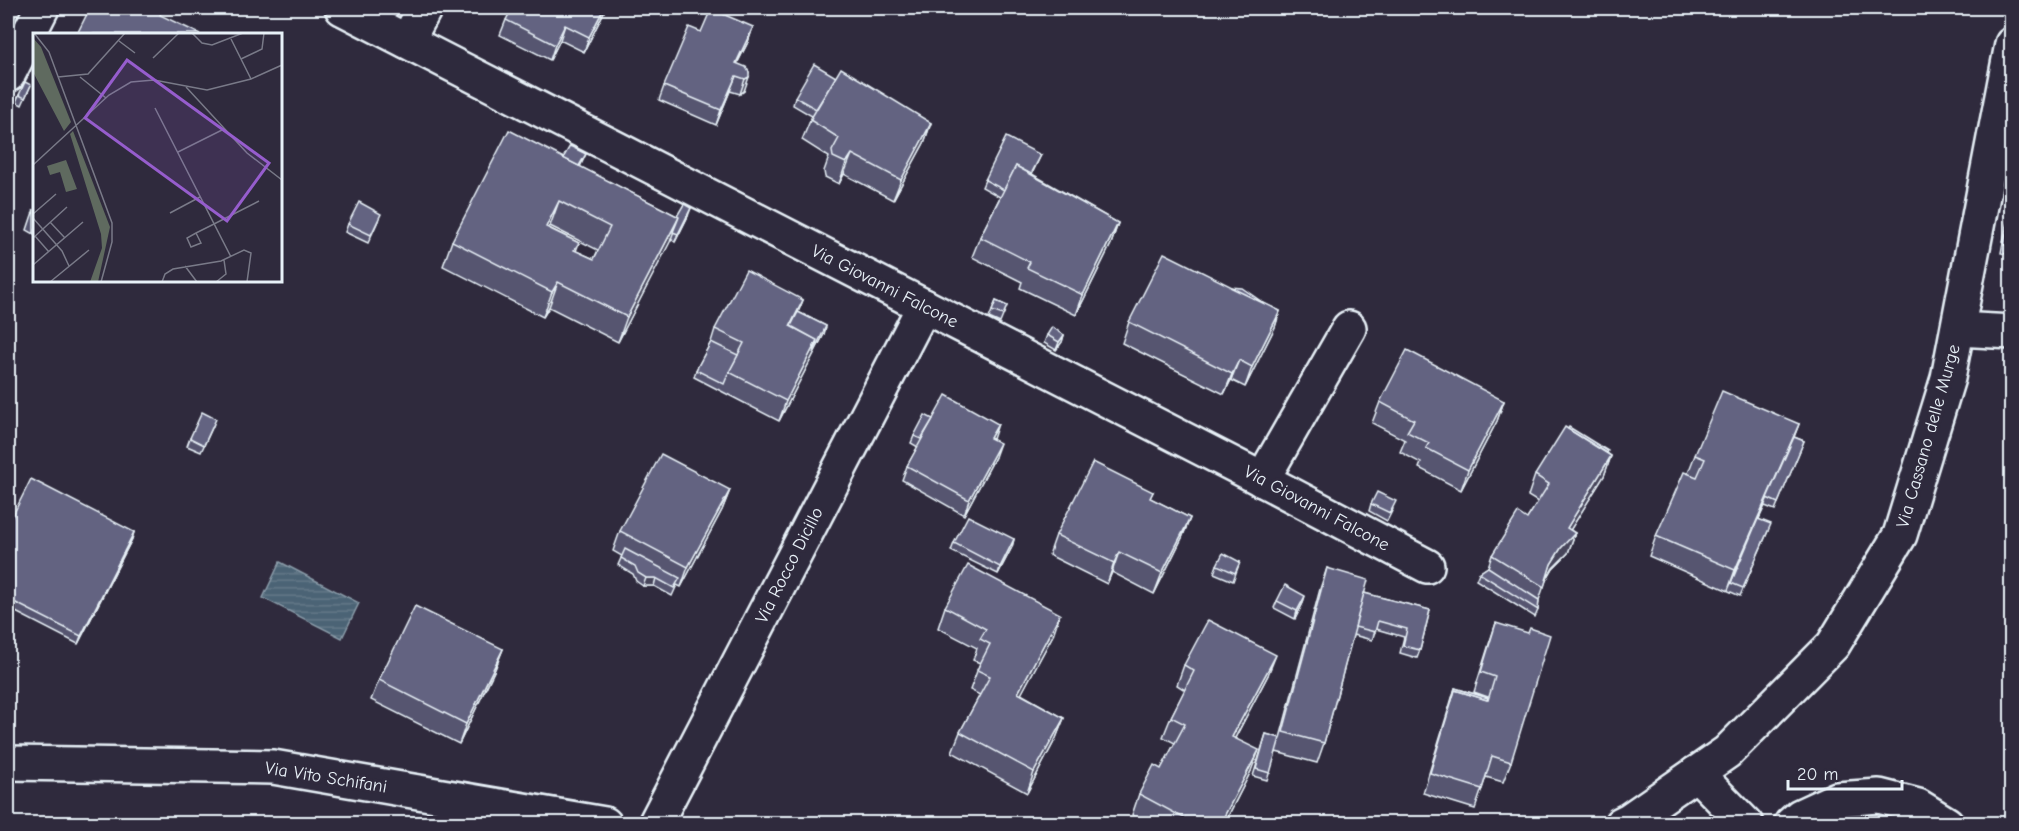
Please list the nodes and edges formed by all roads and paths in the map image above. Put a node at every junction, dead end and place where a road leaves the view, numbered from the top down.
1 (42, 8) edge
2 (342, 8) edge
3 (425, 8) edge
4 (407, 41) junction
5 (2012, 44) edge
6 (8, 75) edge
7 (924, 306) junction
8 (1349, 328) dead end
9 (1958, 329) junction
10 (2012, 332) edge
11 (1263, 480) junction
12 (1427, 566) dead end
13 (8, 763) edge
14 (1696, 773) junction
15 (605, 824) edge
16 (655, 824) edge
17 (1621, 824) edge
18 (1746, 824) edge
19 (1791, 824) edge
20 (1947, 824) edge

1 - 6 street
2 - 4 street, Via Giovanni Falcone
3 - 4 street
4 - 7 street, Via Giovanni Falcone
5 - 9 street, Via Cassano delle Murge
7 - 11 street, Via Giovanni Falcone
7 - 16 street, Via Rocco Dicillo
8 - 11 street
9 - 10 street
9 - 14 street, Via Cassano delle Murge
11 - 12 street, Via Giovanni Falcone
13 - 15 street, Via Vito Schifani
14 - 17 street, Via Cassano delle Murge
14 - 18 street
19 - 20 street

